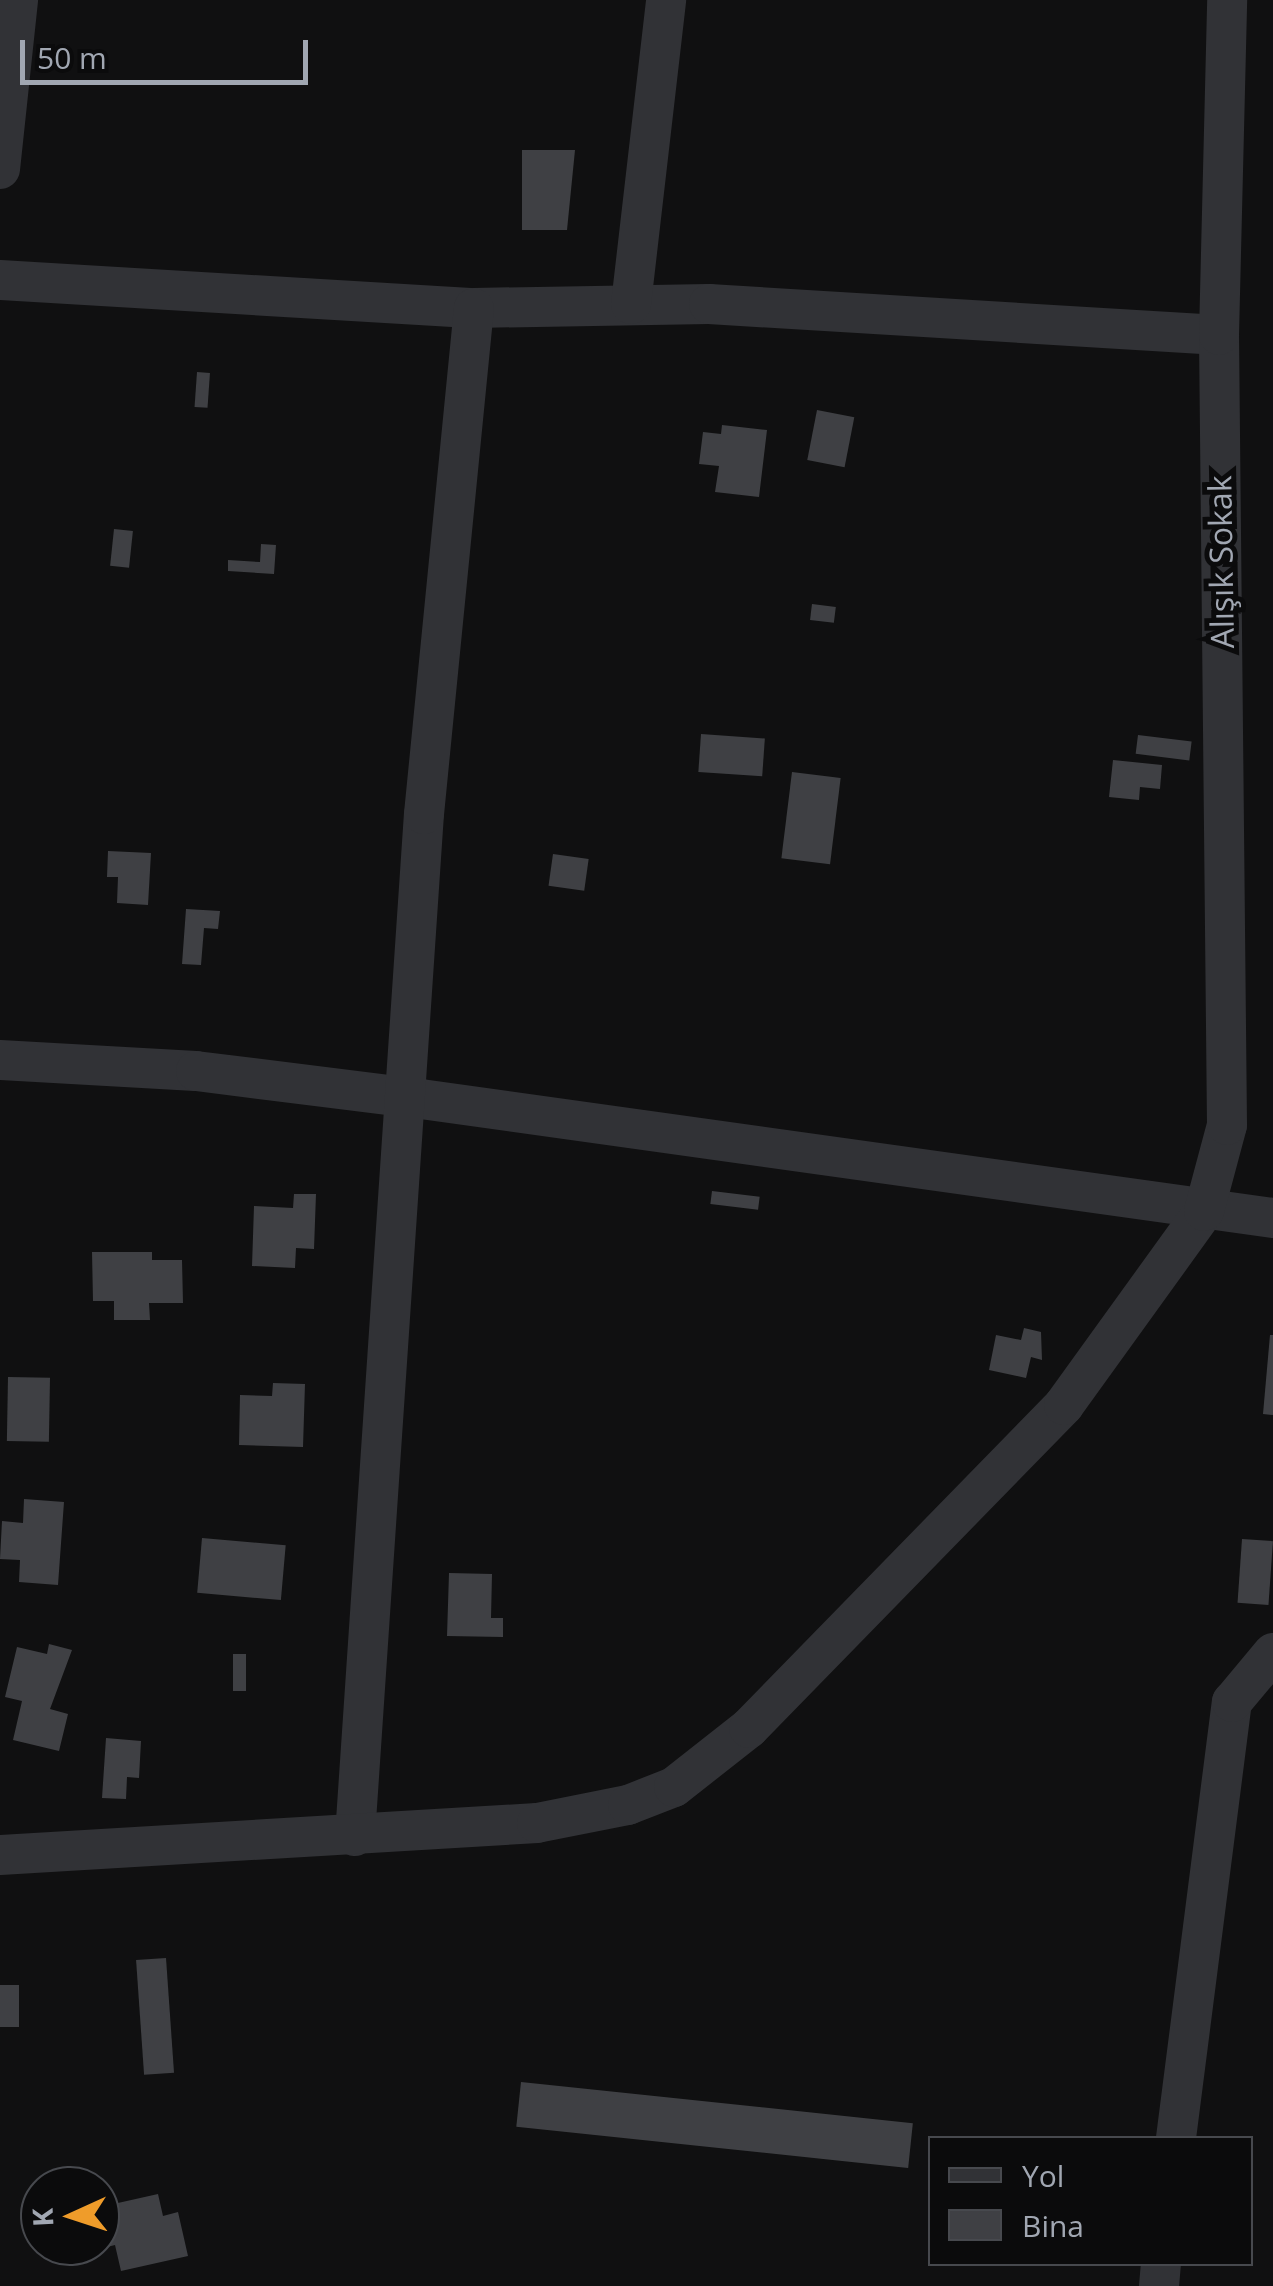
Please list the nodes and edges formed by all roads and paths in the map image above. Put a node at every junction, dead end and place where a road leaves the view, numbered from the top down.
1 (18, 0) edge
2 (666, 0) edge
3 (1226, 0) edge
4 (0, 169) edge
5 (0, 280) edge
6 (631, 304) junction
7 (474, 308) junction
8 (1219, 334) junction
9 (0, 1060) edge
10 (406, 1097) junction
11 (1204, 1212) junction
12 (1273, 1218) edge
13 (1273, 1652) edge
14 (355, 1836) junction
15 (0, 1855) edge
16 (1176, 2136) edge

1 - 4 street
2 - 6 street
3 - 8 street, Alışık Sokak
5 - 7 street
6 - 7 street
6 - 8 street
7 - 10 street
8 - 11 street, Alışık Sokak
9 - 10 street
10 - 11 street
10 - 14 street
11 - 12 street
11 - 14 street
13 - 16 street
14 - 15 street

